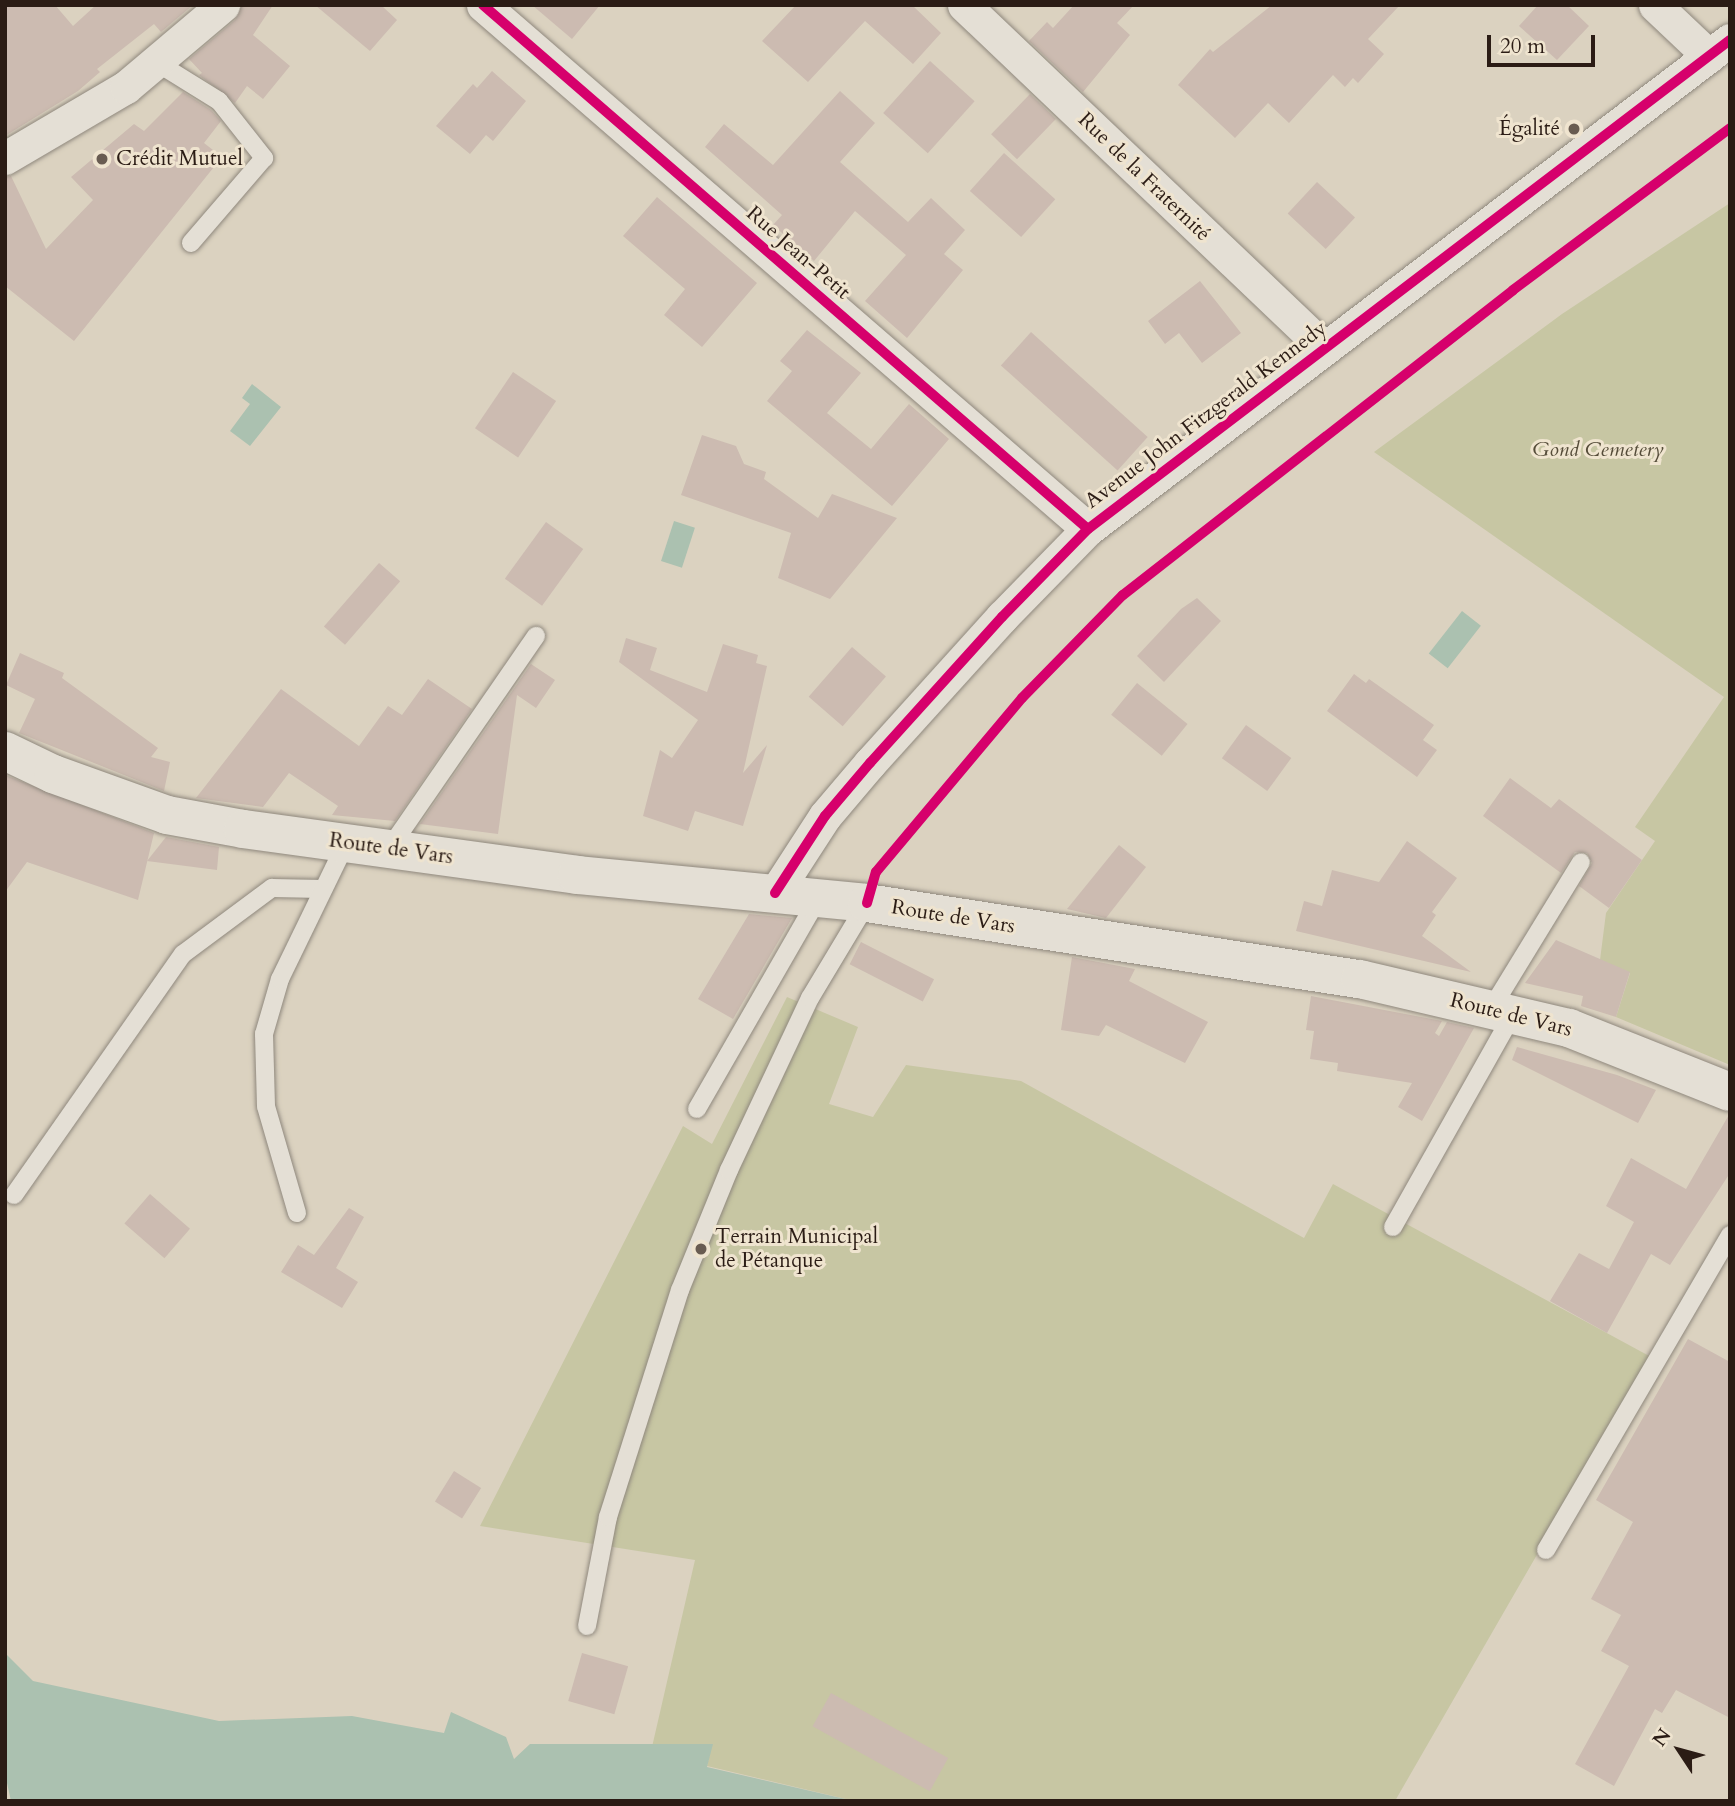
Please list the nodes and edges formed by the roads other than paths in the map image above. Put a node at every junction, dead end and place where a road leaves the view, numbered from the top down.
1 (223, 5) edge
2 (483, 5) edge
3 (964, 5) edge
4 (1656, 5) edge
5 (1719, 48) edge
6 (156, 62) junction
7 (5, 158) edge
8 (191, 243) dead end
9 (1324, 348) junction
10 (1088, 529) junction
11 (536, 636) dead end
12 (5, 751) edge
13 (346, 843) junction
14 (389, 849) junction
15 (1581, 862) dead end
16 (323, 888) junction
17 (775, 893) junction
18 (819, 897) junction
19 (867, 903) junction
20 (1502, 1012) junction
21 (1730, 1092) edge
22 (697, 1109) dead end
23 (14, 1195) dead end
24 (297, 1213) dead end
25 (1393, 1227) dead end
26 (1730, 1235) edge
27 (1546, 1550) dead end
28 (587, 1626) dead end

1 - 6 street
2 - 10 street, Rue Jean-Petit
3 - 9 street, Rue de la Fraternité
4 - 5 street
5 - 9 street, Avenue John Fitzgerald Kennedy
6 - 7 street
6 - 8 lane
9 - 10 street, Avenue John Fitzgerald Kennedy
10 - 17 street, Avenue John Fitzgerald Kennedy
11 - 14 lane
12 - 13 main road, Route de Vars
13 - 14 main road, Route de Vars
13 - 16 lane
14 - 17 main road, Route de Vars
15 - 20 lane
16 - 23 lane
16 - 24 lane
17 - 18 main road, Route de Vars
18 - 19 main road, Route de Vars
18 - 22 lane
19 - 20 main road, Route de Vars
19 - 28 lane
20 - 21 main road, Route de Vars
20 - 25 lane
26 - 27 lane

